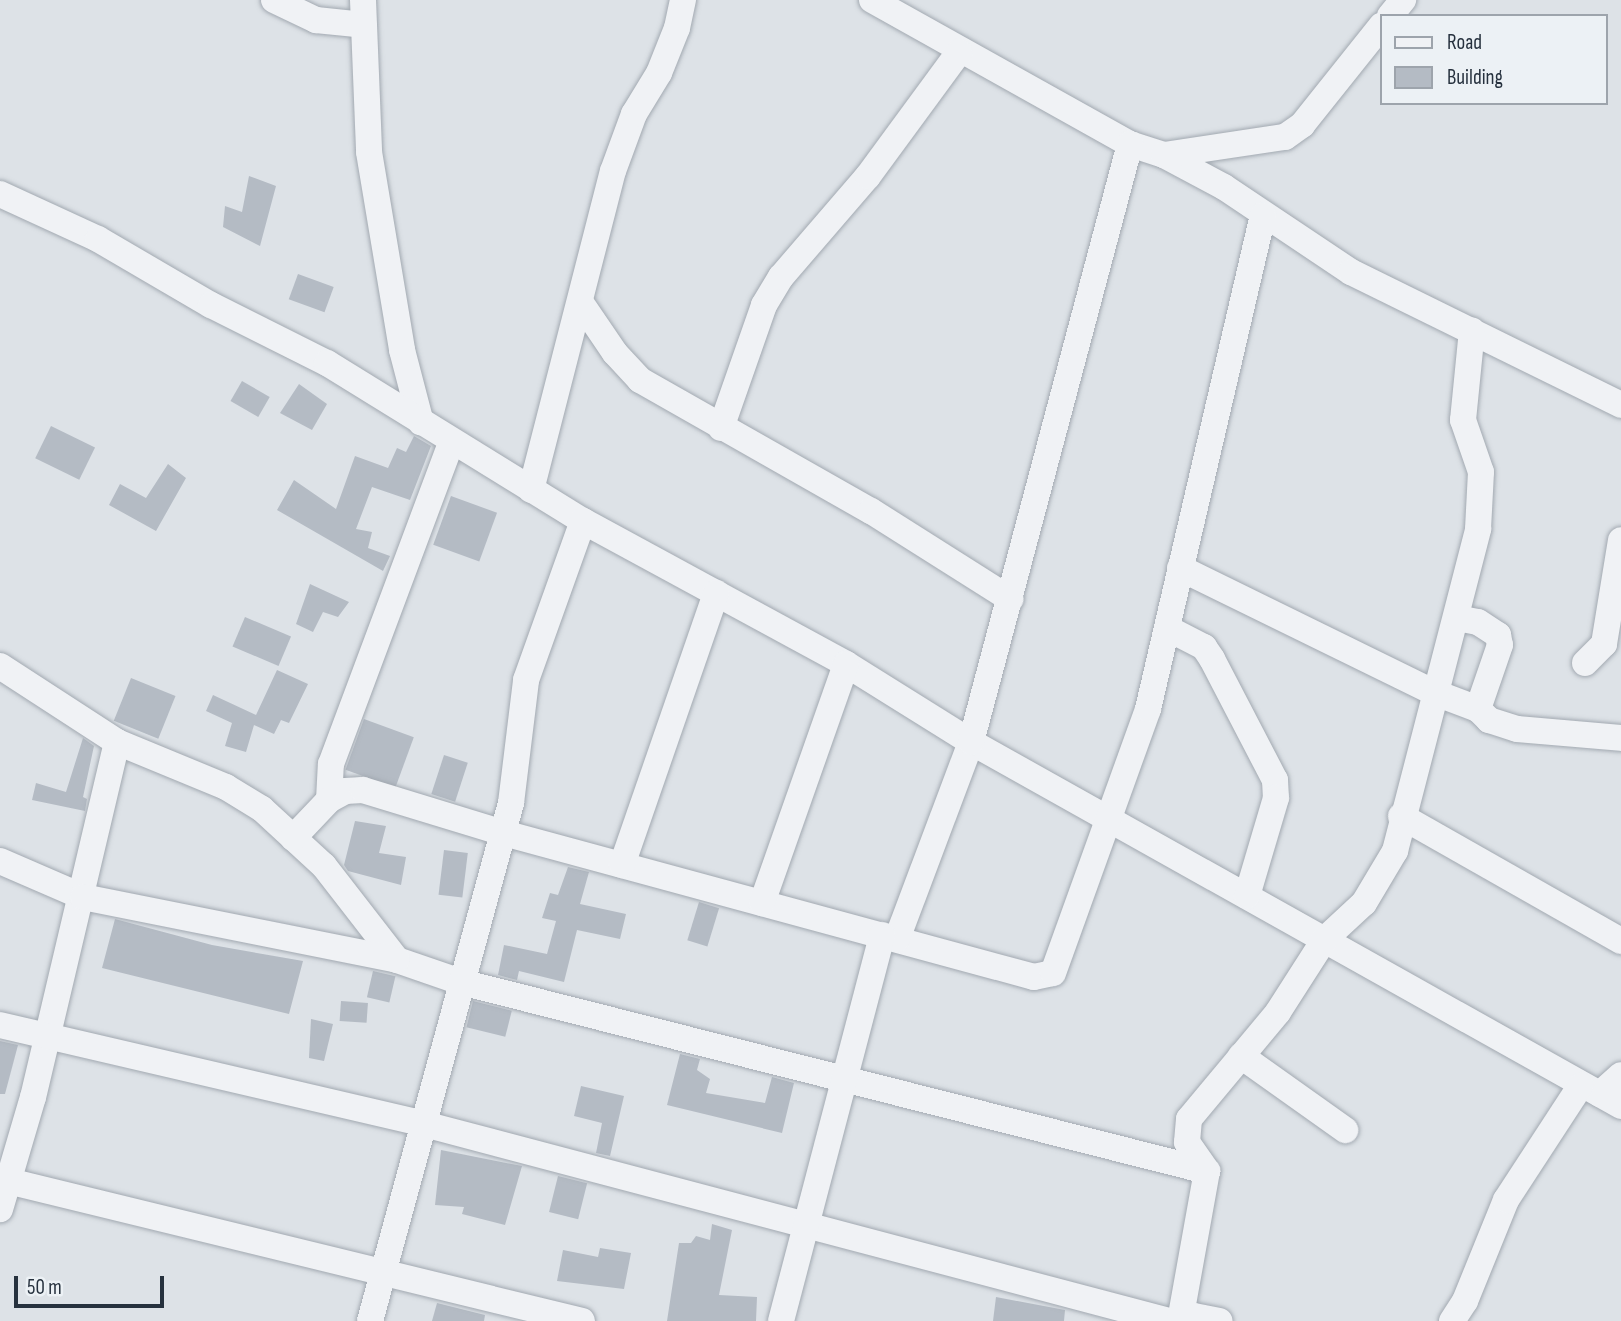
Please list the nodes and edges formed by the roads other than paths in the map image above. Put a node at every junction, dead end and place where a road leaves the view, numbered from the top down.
1 (274, 0) edge
2 (683, 0) edge
3 (872, 0) edge
4 (1403, 0) edge
5 (364, 13) edge
6 (1392, 14) edge
7 (1380, 27) edge
8 (959, 52) junction
9 (1130, 144) junction
10 (1164, 155) junction
11 (0, 194) edge
12 (1263, 215) junction
13 (581, 303) junction
14 (1472, 330) junction
15 (1621, 405) edge
16 (421, 424) junction
17 (721, 428) junction
18 (451, 443) junction
19 (531, 490) junction
20 (583, 521) junction
21 (1621, 540) edge
22 (1180, 568) junction
23 (716, 593) junction
24 (1010, 599) junction
25 (1457, 618) junction
26 (1167, 628) junction
27 (1585, 663) dead end
28 (846, 664) junction
29 (0, 666) edge
30 (1433, 692) junction
31 (1478, 709) junction
32 (1621, 738) edge
33 (117, 741) junction
34 (971, 742) junction
35 (329, 800) junction
36 (1401, 816) junction
37 (1108, 820) junction
38 (500, 832) junction
39 (293, 838) junction
40 (0, 861) edge
41 (622, 865) junction
42 (1247, 896) junction
43 (83, 897) junction
44 (762, 903) junction
45 (889, 937) junction
46 (1324, 940) junction
47 (1621, 941) edge
48 (397, 960) junction
49 (461, 982) junction
50 (0, 1025) edge
51 (48, 1038) junction
52 (1241, 1056) junction
53 (1621, 1075) edge
54 (844, 1080) junction
55 (1600, 1095) edge
56 (424, 1124) junction
57 (1345, 1130) dead end
58 (1207, 1171) junction
59 (4, 1181) edge
60 (0, 1209) edge
61 (805, 1225) junction
62 (380, 1271) junction
63 (370, 1321) edge
64 (582, 1321) edge
65 (781, 1321) edge
66 (1169, 1321) edge
67 (1182, 1321) edge
68 (1220, 1321) edge
69 (1452, 1321) edge

1 - 5 street
2 - 13 street
3 - 8 street
4 - 6 street
5 - 16 street
7 - 10 street
8 - 9 street
8 - 17 street
9 - 10 street
9 - 24 street
10 - 12 street
11 - 16 street
12 - 14 street
12 - 22 street
13 - 17 street
13 - 19 street
14 - 15 street
14 - 25 street
16 - 18 street
17 - 24 street
18 - 19 street
18 - 35 street
19 - 20 street
20 - 23 street
20 - 38 street
21 - 27 street
22 - 26 street
22 - 30 street
23 - 28 street
23 - 41 street
24 - 34 street
25 - 30 street
25 - 31 street
26 - 37 street
26 - 42 street
28 - 34 street
28 - 44 street
29 - 33 street
30 - 31 street
30 - 36 street
31 - 32 street
33 - 39 street
33 - 43 street
34 - 37 street
34 - 45 street
35 - 38 street
35 - 39 street
36 - 46 street
36 - 47 street
37 - 42 street
37 - 45 street
38 - 41 street
38 - 49 street
39 - 48 street
40 - 43 street
41 - 44 street
42 - 46 street
43 - 48 street
43 - 51 street
44 - 45 street
45 - 54 street
46 - 52 street
46 - 55 street
48 - 49 street
49 - 54 street
49 - 56 street
50 - 51 street
51 - 56 street
51 - 59 street
52 - 57 street
52 - 58 street
53 - 55 street
54 - 58 street
54 - 61 street
55 - 69 street
56 - 61 street
56 - 62 street
58 - 67 street
59 - 60 street
59 - 62 street
61 - 65 street
61 - 66 street
62 - 63 street
62 - 64 street
67 - 68 street

